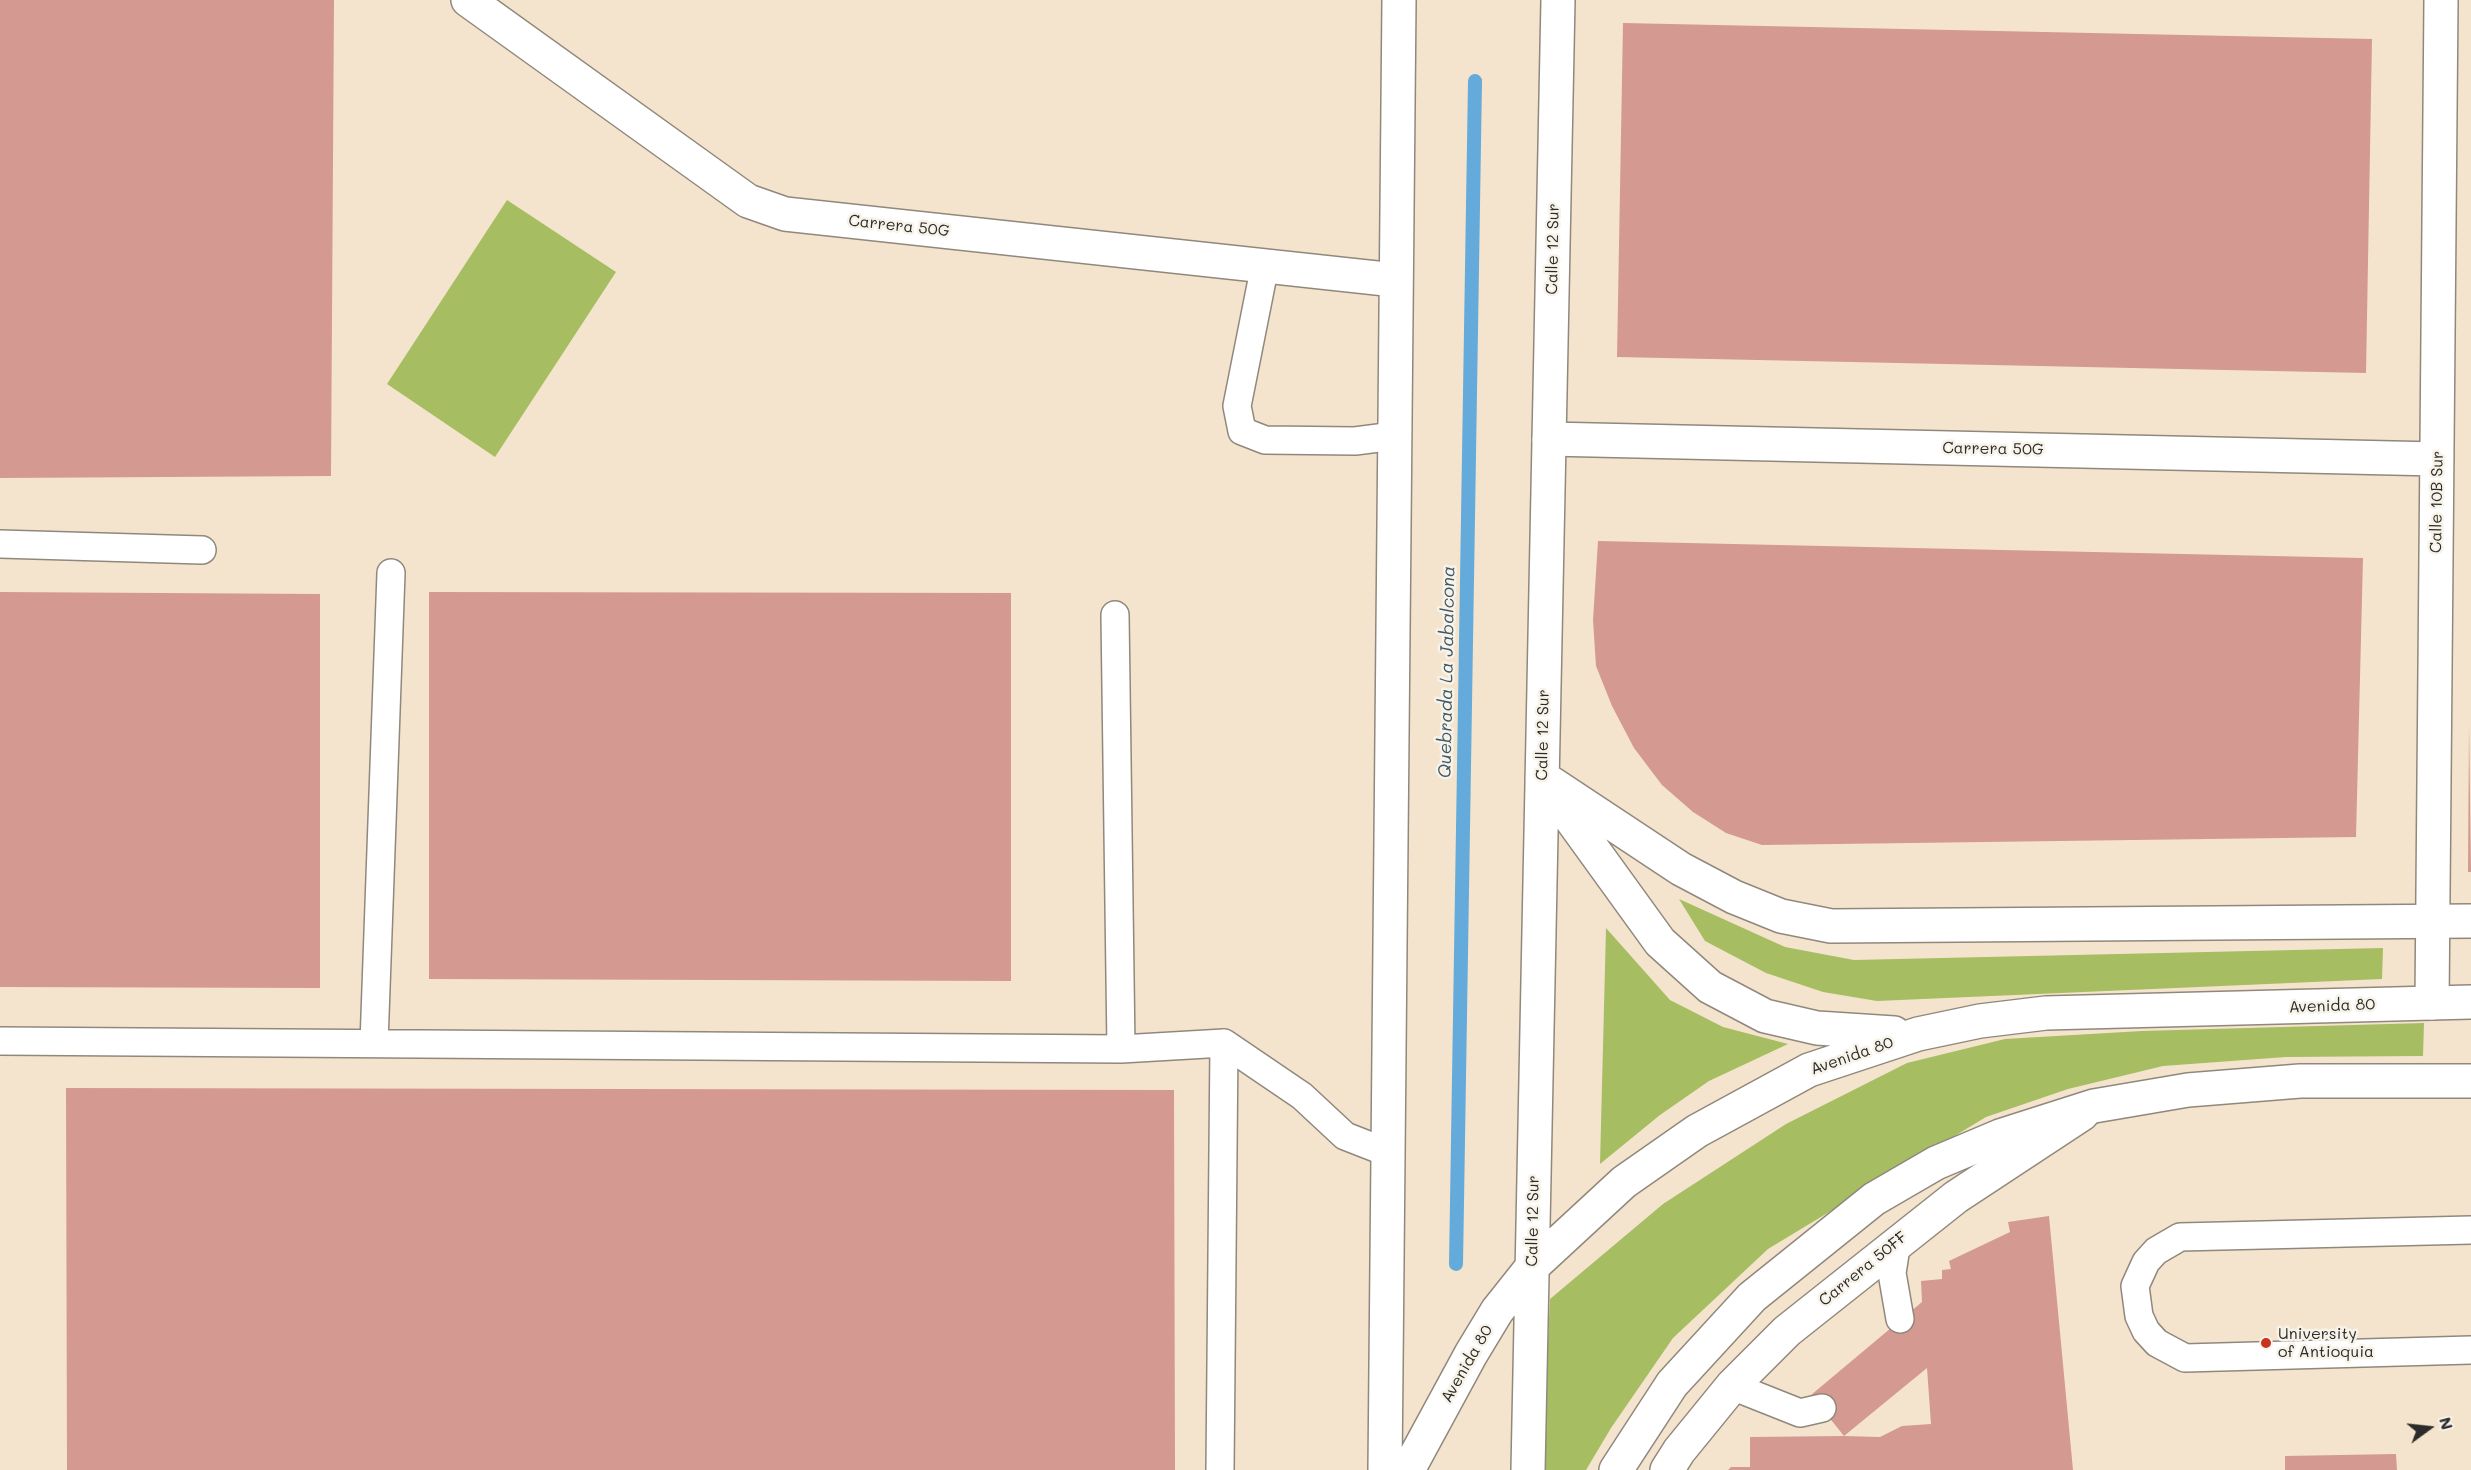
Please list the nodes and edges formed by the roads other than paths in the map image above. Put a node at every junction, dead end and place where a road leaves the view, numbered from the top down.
1 (468, 0) edge
2 (1399, 0) edge
3 (1558, 0) edge
4 (2441, 0) edge
5 (1265, 265) junction
6 (1395, 280) junction
7 (1394, 436) junction
8 (1549, 439) junction
9 (2437, 459) junction
10 (0, 544) edge
11 (202, 550) dead end
12 (392, 573) dead end
13 (1115, 615) dead end
14 (1542, 777) junction
15 (2471, 921) edge
16 (2433, 922) junction
17 (2471, 1002) edge
18 (2432, 1003) junction
19 (1918, 1034) junction
20 (0, 1041) edge
21 (374, 1043) junction
22 (1224, 1043) junction
23 (1121, 1049) junction
24 (2471, 1081) edge
25 (2094, 1106) junction
26 (1386, 1152) junction
27 (2471, 1230) edge
28 (1897, 1241) junction
29 (1532, 1267) junction
30 (1900, 1319) dead end
31 (2471, 1350) edge
32 (1732, 1386) junction
33 (1822, 1408) dead end
34 (1220, 1470) edge
35 (1385, 1470) edge
36 (1408, 1470) edge
37 (1528, 1470) edge
38 (1616, 1470) edge
39 (1667, 1470) edge

1 - 5 main road, Carrera 50G
2 - 6 main road
3 - 8 main road, Calle 12 Sur
4 - 9 main road, Calle 10B Sur
5 - 6 main road, Carrera 50G
5 - 7 lane
6 - 7 main road
7 - 26 main road
8 - 9 main road, Carrera 50G
8 - 14 main road, Calle 12 Sur
9 - 16 main road, Calle 10B Sur
10 - 11 lane
12 - 21 lane
13 - 23 lane
14 - 16 main road
14 - 19 main road
14 - 29 main road, Calle 12 Sur
15 - 16 main road
16 - 18 main road, Calle 10B Sur
17 - 18 main road, Avenida 80
18 - 19 main road, Avenida 80
19 - 29 main road, Avenida 80
20 - 21 lane
21 - 23 lane
22 - 23 lane
22 - 26 lane
22 - 34 lane
24 - 25 main road
25 - 28 main road, Carrera 50FF
25 - 38 main road
26 - 35 main road
27 - 31 lane
28 - 30 lane
28 - 32 main road, Carrera 50FF
29 - 36 main road, Avenida 80
29 - 37 main road, Calle 12 Sur
32 - 33 lane
32 - 39 main road, Carrera 50FF

